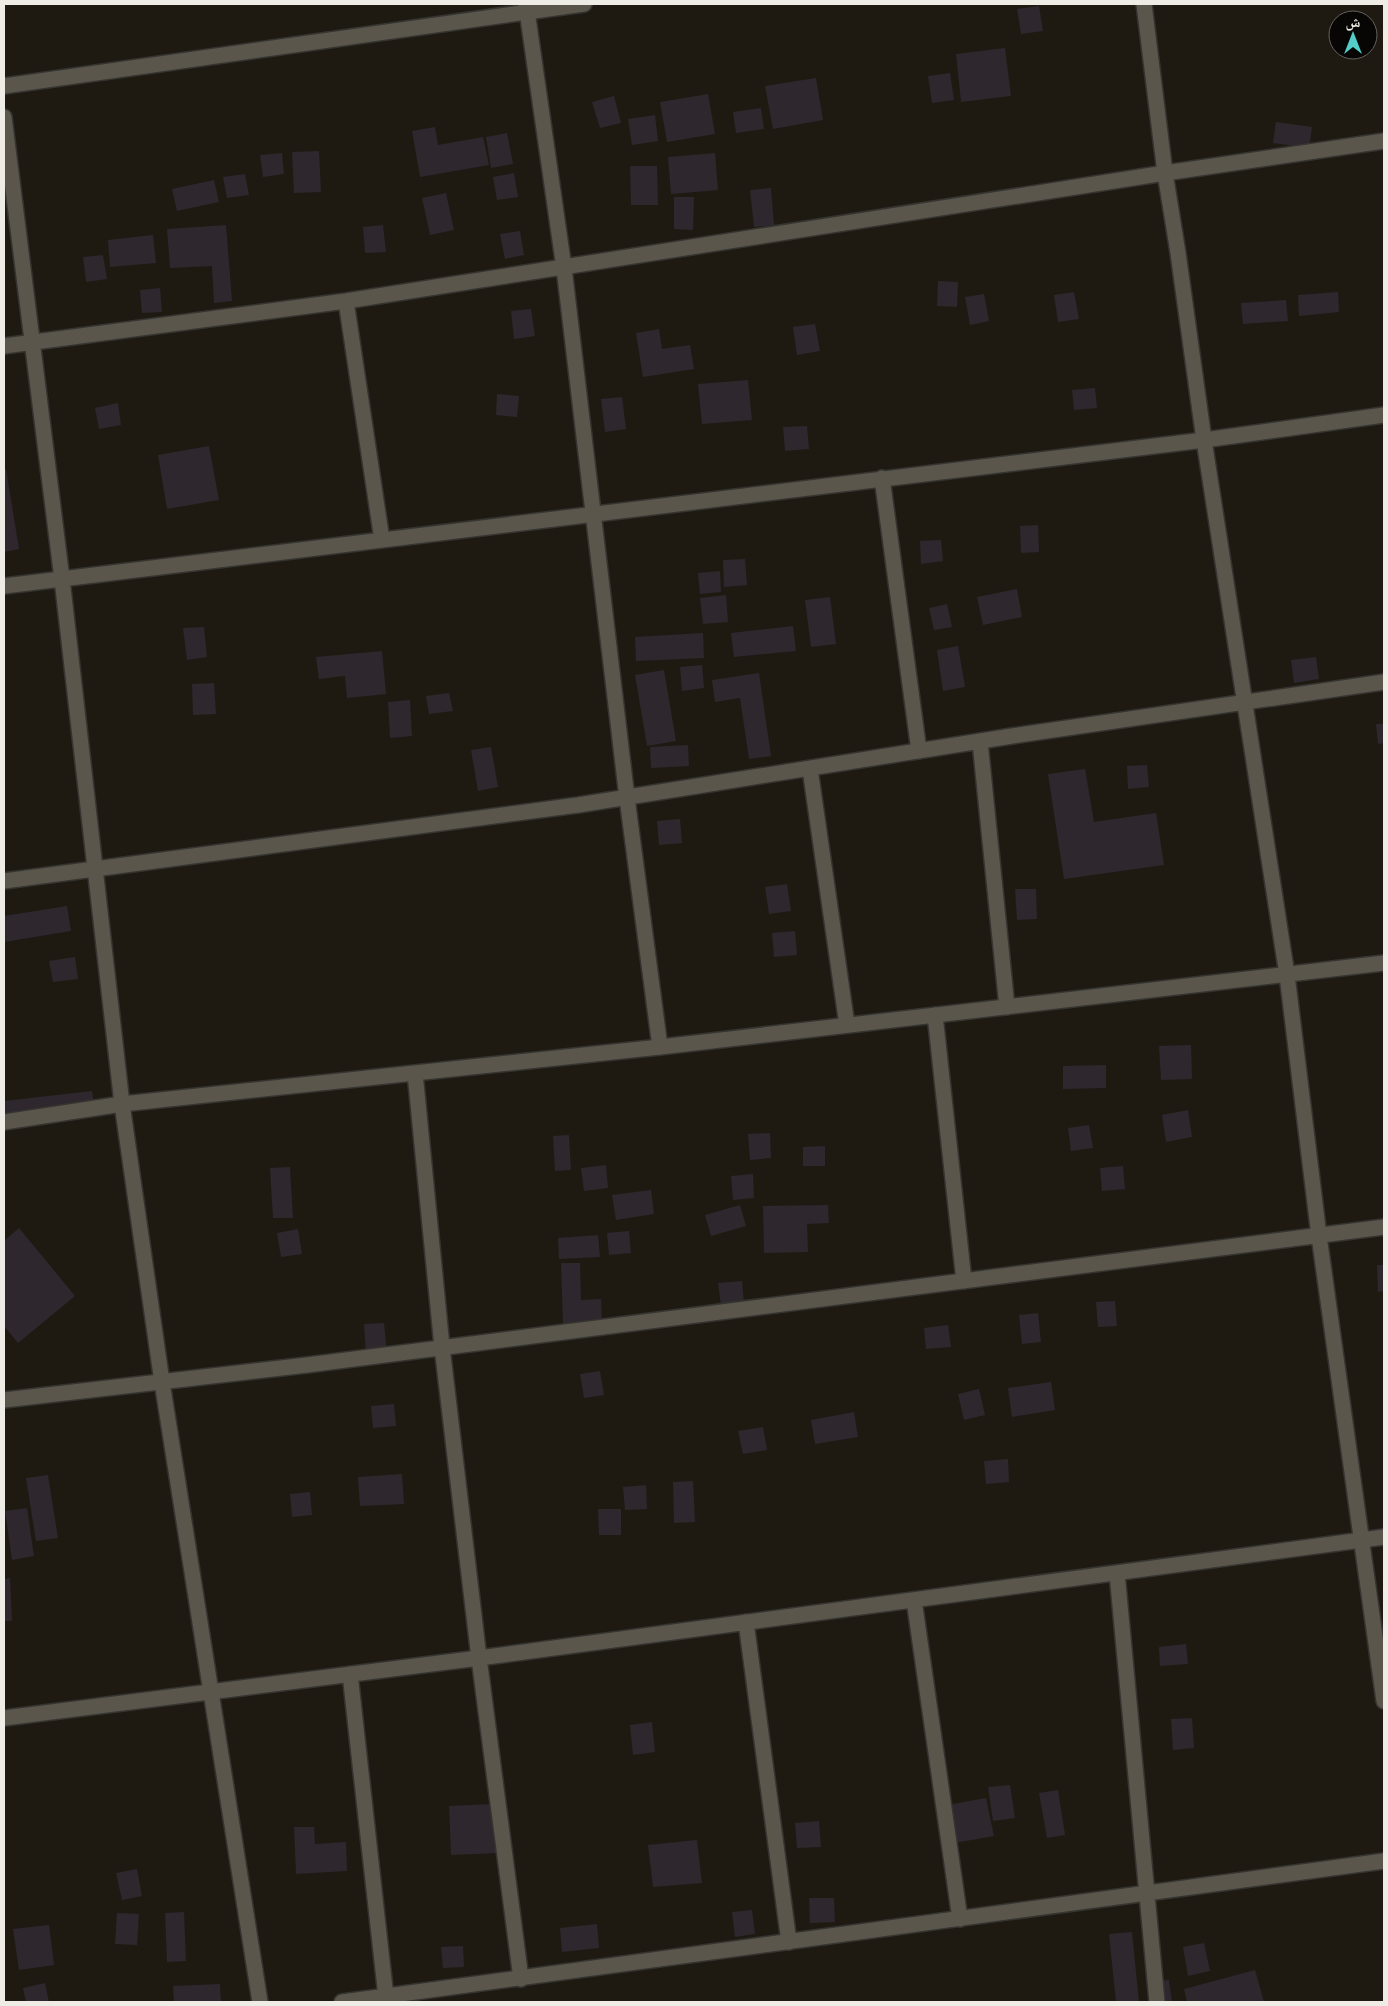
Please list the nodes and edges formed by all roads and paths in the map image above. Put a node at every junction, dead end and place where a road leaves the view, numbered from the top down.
1 (584, 4) edge
2 (1144, 4) edge
3 (526, 8) edge
4 (4, 86) edge
5 (4, 117) edge
6 (1384, 141) edge
7 (1165, 173) junction
8 (564, 268) junction
9 (346, 302) junction
10 (32, 342) junction
11 (4, 346) edge
12 (1384, 416) edge
13 (1204, 440) junction
14 (882, 478) junction
15 (593, 514) junction
16 (382, 540) junction
17 (62, 579) junction
18 (4, 586) edge
19 (1384, 682) edge
20 (1245, 701) junction
21 (980, 742) junction
22 (919, 752) junction
23 (810, 769) junction
24 (627, 798) junction
25 (96, 868) junction
26 (4, 881) edge
27 (1384, 963) edge
28 (1287, 975) junction
29 (1006, 1007) junction
30 (935, 1015) junction
31 (847, 1025) junction
32 (660, 1047) junction
33 (415, 1073) junction
34 (122, 1104) junction
35 (4, 1122) edge
36 (1384, 1227) edge
37 (1319, 1236) junction
38 (964, 1281) junction
39 (442, 1347) junction
40 (162, 1382) junction
41 (4, 1400) edge
42 (1384, 1537) edge
43 (1360, 1540) junction
44 (1116, 1573) junction
45 (914, 1600) junction
46 (746, 1622) junction
47 (479, 1658) junction
48 (350, 1674) junction
49 (210, 1692) junction
50 (1384, 1701) edge
51 (4, 1718) edge
52 (1384, 1861) edge
53 (1146, 1893) junction
54 (960, 1919) junction
55 (789, 1942) junction
56 (522, 1978) junction
57 (386, 1996) junction
58 (260, 2002) edge
59 (342, 2002) edge
60 (1156, 2002) edge

1 - 3 street
2 - 7 street
3 - 4 street
3 - 8 street
5 - 10 street
6 - 7 street
7 - 8 street
7 - 13 street
8 - 9 street
8 - 15 street
9 - 10 street
9 - 16 street
10 - 11 street
10 - 17 street
12 - 13 street
13 - 14 street
13 - 20 street
14 - 15 street
14 - 22 street
15 - 16 street
15 - 24 street
16 - 17 street
17 - 18 street
17 - 25 street
19 - 20 street
20 - 21 street
20 - 28 street
21 - 22 street
21 - 29 street
22 - 23 street
23 - 24 street
23 - 31 street
24 - 25 street
24 - 32 street
25 - 26 street
25 - 34 street
27 - 28 street
28 - 29 street
28 - 37 street
29 - 30 street
30 - 31 street
30 - 38 street
31 - 32 street
32 - 33 street
33 - 34 street
33 - 39 street
34 - 35 street
34 - 40 street
36 - 37 street
37 - 38 street
37 - 43 street
38 - 39 street
39 - 40 street
39 - 47 street
40 - 41 street
40 - 49 street
42 - 43 street
43 - 44 street
43 - 50 street
44 - 45 street
44 - 53 street
45 - 46 street
45 - 54 street
46 - 47 street
46 - 55 street
47 - 48 street
47 - 56 street
48 - 49 street
48 - 57 street
49 - 51 street
49 - 58 street
52 - 53 street
53 - 54 street
53 - 60 street
54 - 55 street
55 - 56 street
56 - 57 street
57 - 59 street

